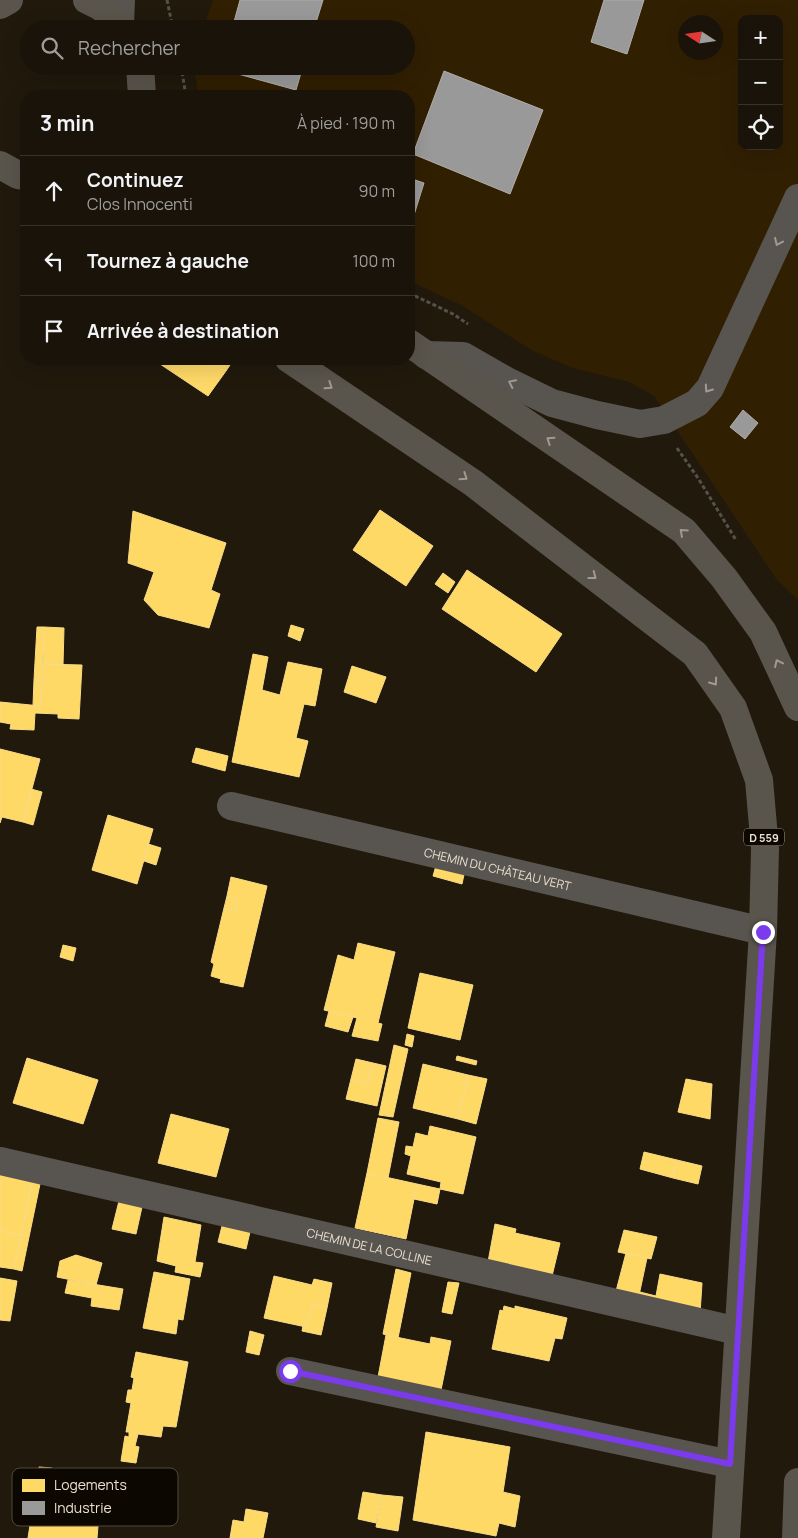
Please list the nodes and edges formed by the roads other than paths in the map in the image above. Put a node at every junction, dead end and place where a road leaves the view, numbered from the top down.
1 (9, 0) edge
2 (87, 0) edge
3 (0, 5) edge
4 (122, 18) edge
5 (141, 75) edge
6 (142, 90) edge
7 (0, 165) edge
8 (20, 174) edge
9 (798, 198) edge
10 (417, 349) edge
11 (298, 365) edge
12 (798, 707) edge
13 (231, 806) dead end
14 (763, 932) junction
15 (0, 1161) edge
16 (738, 1331) junction
17 (290, 1371) dead end
18 (730, 1464) junction
19 (798, 1482) edge
20 (797, 1510) edge
21 (726, 1538) edge
22 (796, 1538) edge

1 - 3 main road
2 - 4 main road
5 - 6 main road
7 - 8 main road
9 -> 10 street
12 -> 10 main road
11 -> 14 main road, D 559
13 - 14 street, CHEMIN DU CHÂTEAU VERT
14 - 16 main road, D 559
15 - 16 street, CHEMIN DE LA COLLINE
16 - 18 main road, D 559
17 - 18 street
18 - 21 main road, D 559
19 - 20 main road
20 - 22 main road

